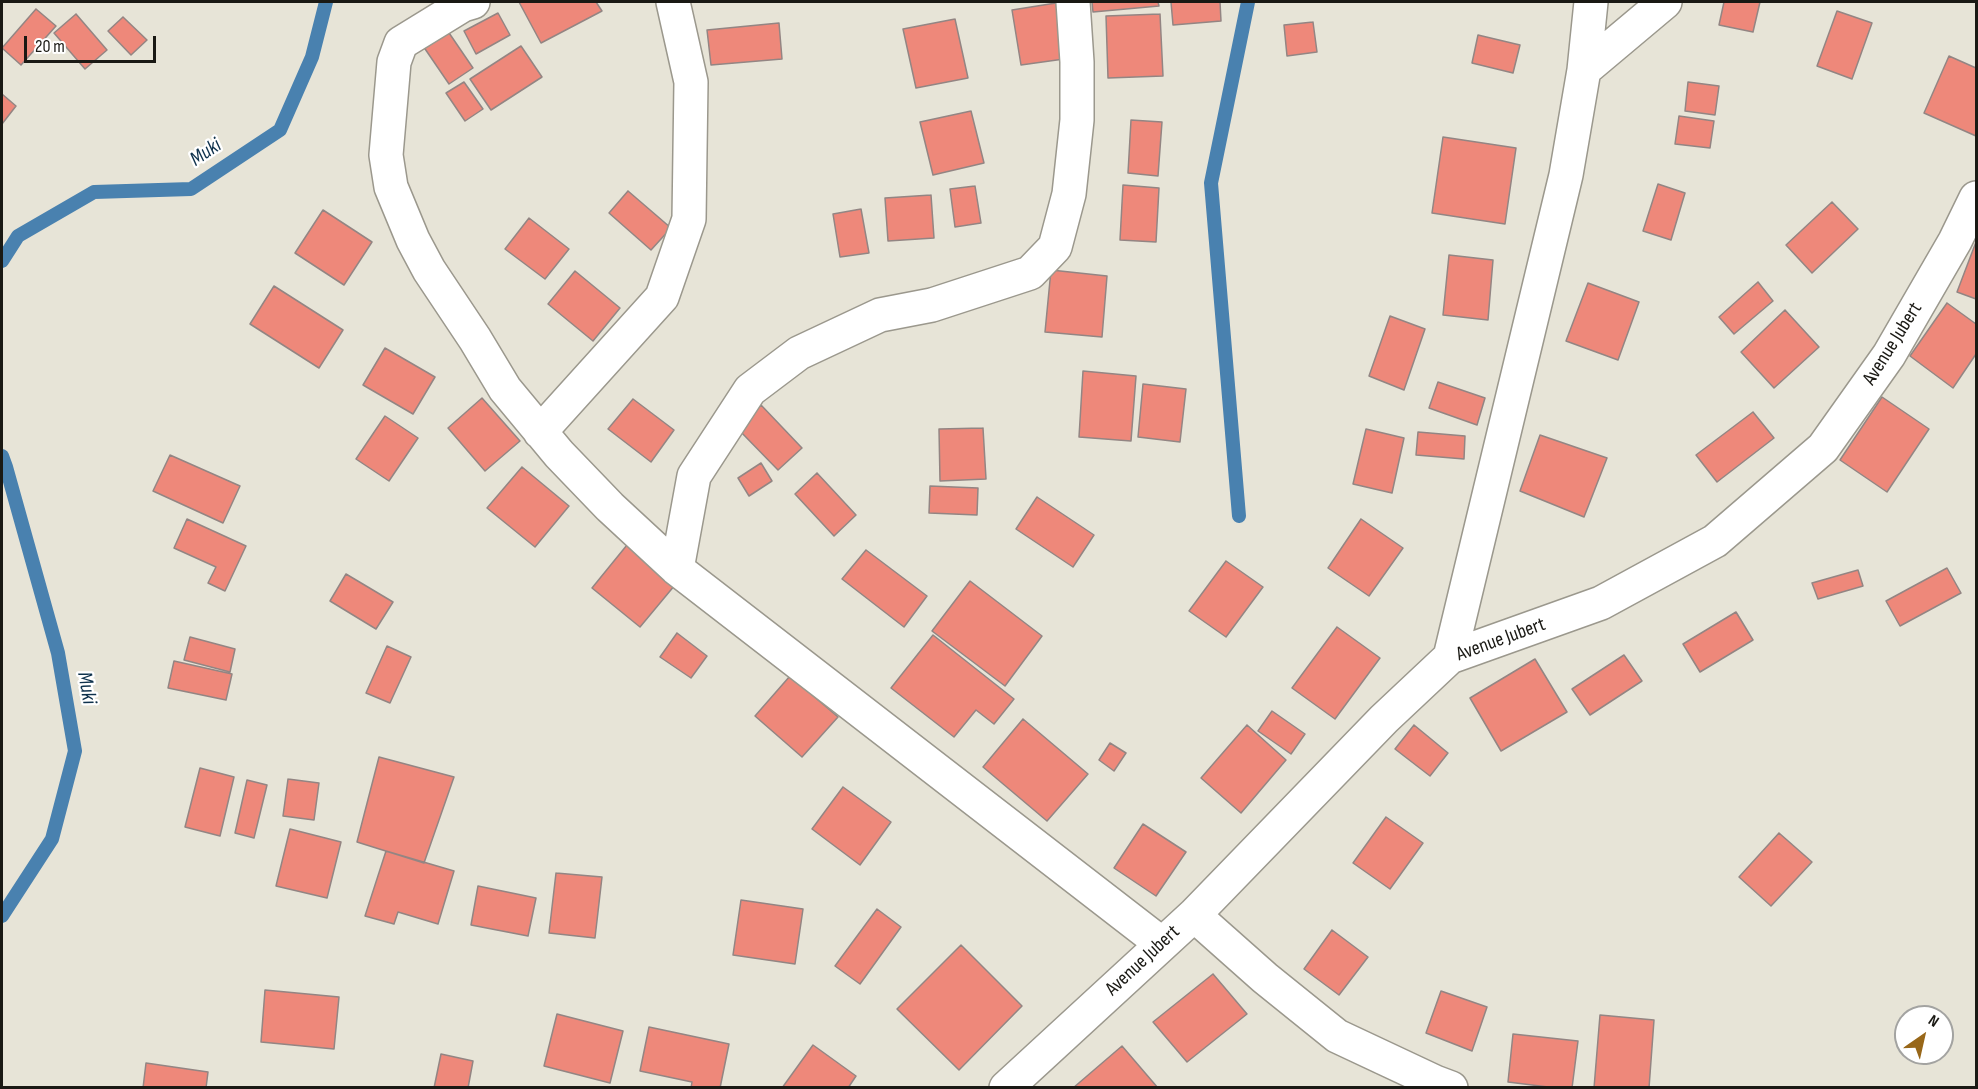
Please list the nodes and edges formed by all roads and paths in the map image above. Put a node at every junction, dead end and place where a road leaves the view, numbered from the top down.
1 (473, 2) edge
2 (673, 2) edge
3 (1073, 2) edge
4 (1591, 2) edge
5 (1665, 2) edge
6 (1584, 70) junction
7 (1977, 198) edge
8 (540, 432) junction
9 (677, 569) junction
10 (1450, 657) junction
11 (1194, 915) junction
12 (1162, 944) junction
13 (1006, 1088) edge
14 (1451, 1088) edge

1 - 8 street
2 - 8 street
3 - 9 street
4 - 6 street
5 - 6 street
6 - 10 street
7 - 10 street, Avenue Jubert
8 - 9 street
9 - 12 street
10 - 11 street, Avenue Jubert
11 - 12 street, Avenue Jubert
11 - 14 street
12 - 13 street, Avenue Jubert

